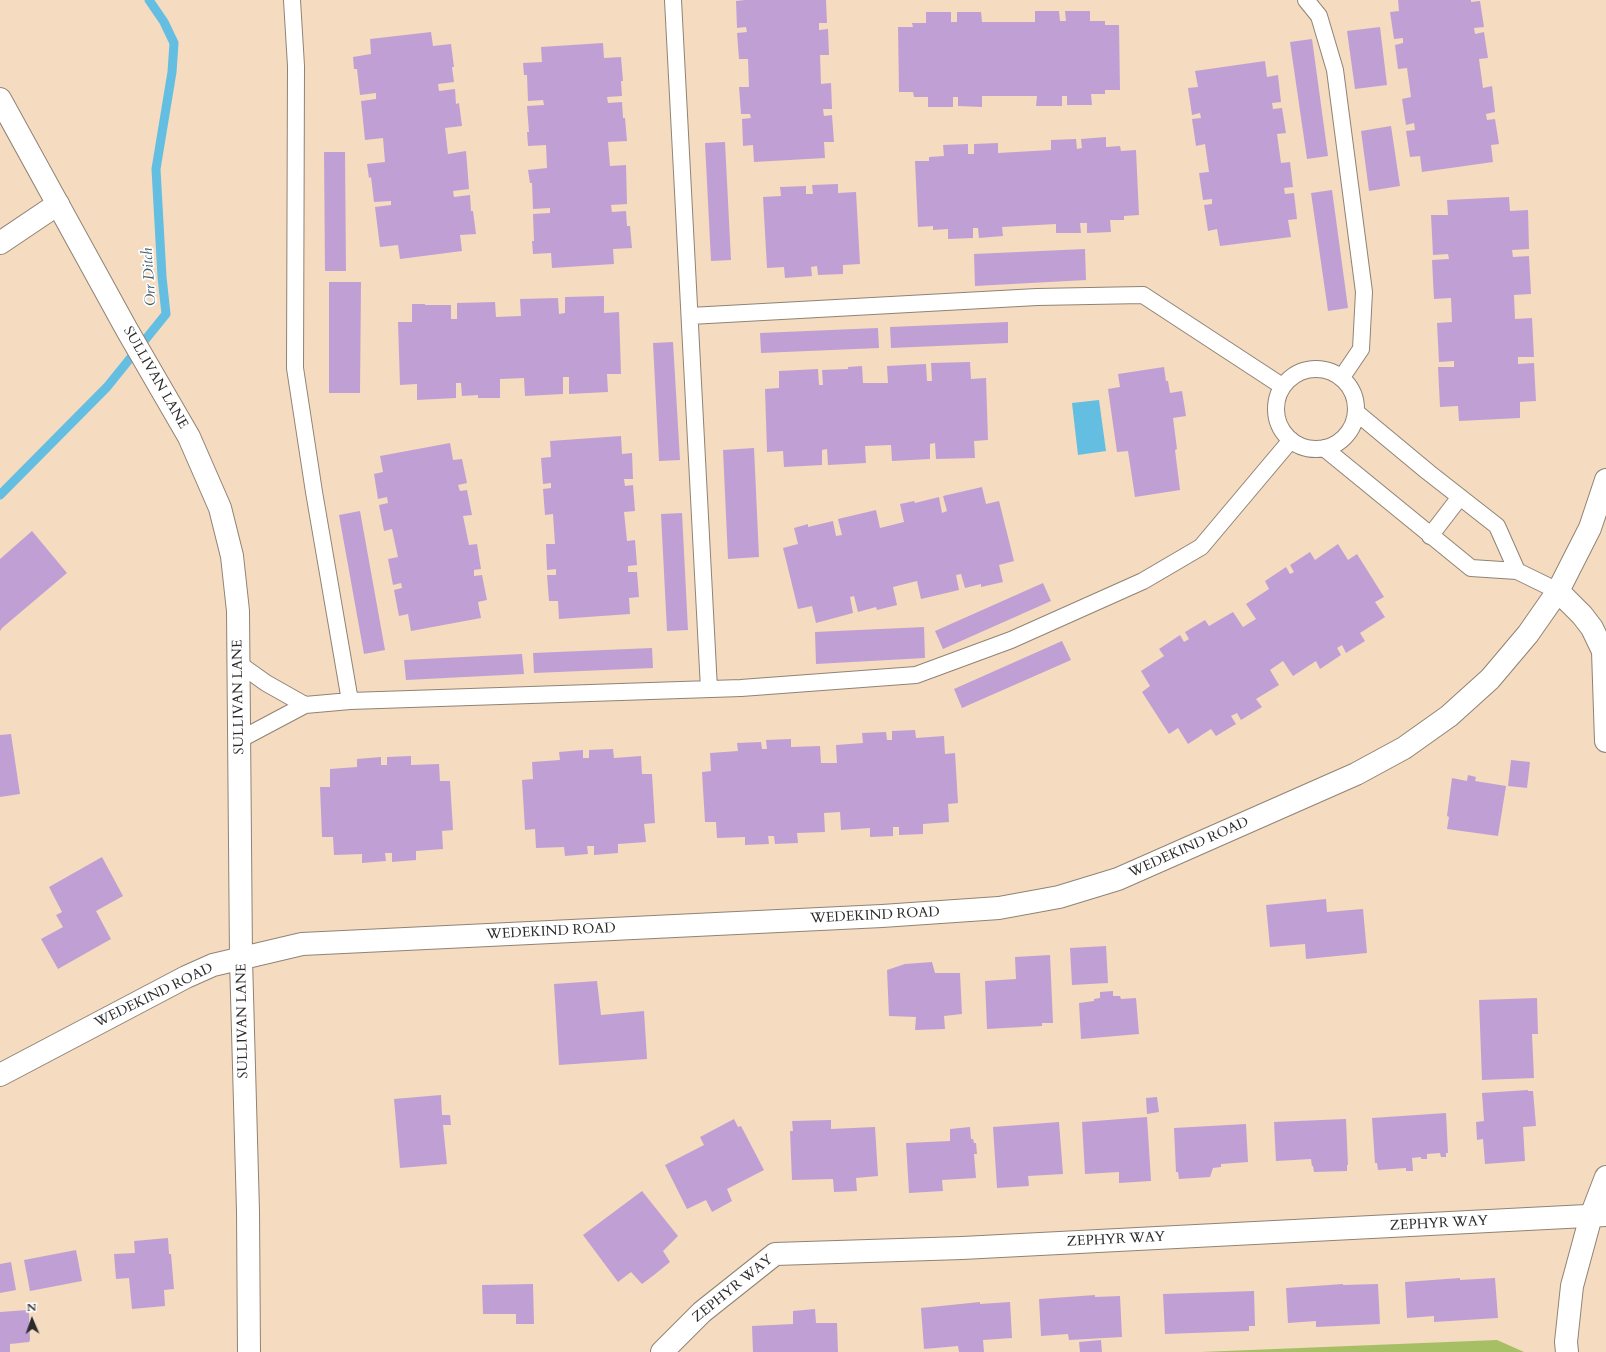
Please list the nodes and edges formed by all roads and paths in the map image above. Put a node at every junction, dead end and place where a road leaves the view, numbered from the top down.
1 (292, 0) edge
2 (673, 0) edge
3 (1306, 0) edge
4 (0, 99) edge
5 (58, 204) junction
6 (0, 243) edge
7 (690, 316) junction
8 (1342, 377) junction
9 (1282, 386) junction
10 (1357, 413) junction
11 (1291, 440) junction
12 (1324, 448) junction
13 (1606, 480) edge
14 (1460, 497) junction
15 (1430, 536) junction
16 (1517, 570) junction
17 (1558, 591) junction
18 (238, 663) junction
19 (709, 689) junction
20 (350, 701) junction
21 (305, 705) junction
22 (239, 740) junction
23 (1606, 741) edge
24 (241, 959) junction
25 (0, 1075) edge
26 (1606, 1177) edge
27 (1598, 1216) edge
28 (249, 1352) edge
29 (662, 1352) edge
30 (1567, 1352) edge

1 - 20 lane
2 - 7 lane
3 - 8 lane
4 - 5 street, SULLIVAN LANE
5 - 6 street
5 - 18 street, SULLIVAN LANE
7 - 9 lane
7 - 19 lane
8 - 9 lane
8 - 10 lane
9 - 11 lane
10 - 12 lane
10 - 14 lane
11 - 12 lane
11 - 19 lane
12 - 15 lane
13 - 17 street, WEDEKIND ROAD
14 - 15 lane
14 - 16 lane
15 - 16 lane
16 - 17 lane
17 - 23 street
17 - 24 street, WEDEKIND ROAD
18 - 21 lane
18 - 22 street, SULLIVAN LANE
19 - 20 lane
20 - 21 lane
21 - 22 lane
22 - 24 street, SULLIVAN LANE
24 - 25 street, WEDEKIND ROAD
24 - 28 street, SULLIVAN LANE
26 - 27 street
27 - 29 street, ZEPHYR WAY
27 - 30 street

